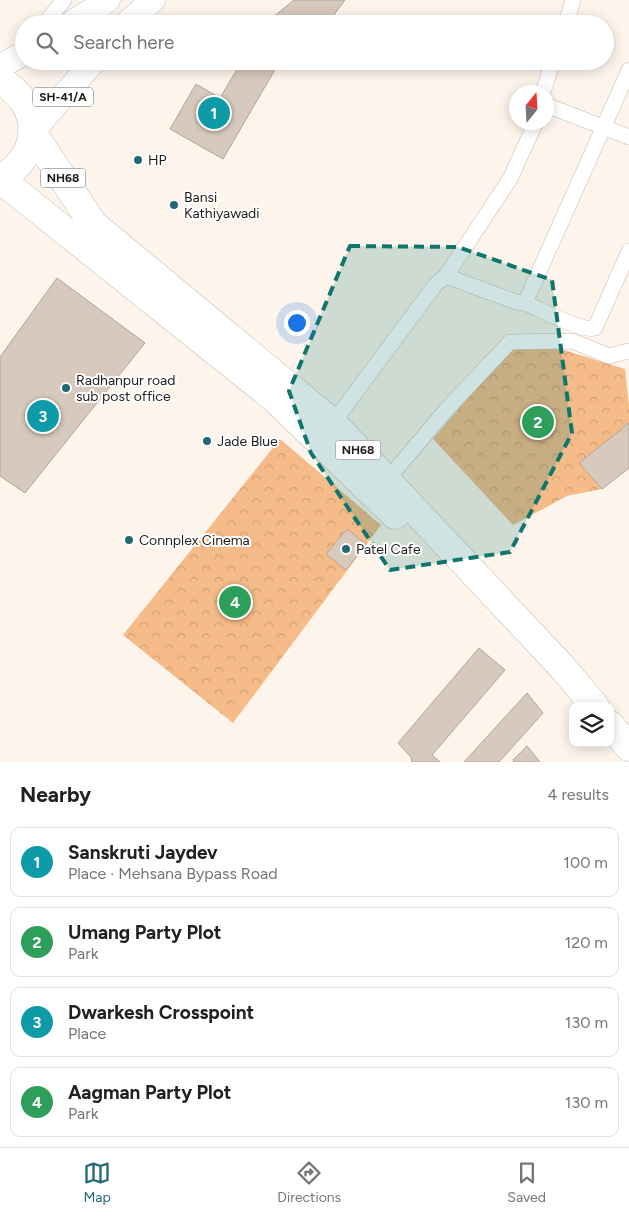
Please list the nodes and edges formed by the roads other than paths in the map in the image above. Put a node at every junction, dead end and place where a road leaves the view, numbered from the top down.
1 (64, 0) edge
2 (108, 0) edge
3 (153, 0) edge
4 (573, 0) edge
5 (52, 15) edge
6 (84, 15) edge
7 (136, 15) edge
8 (569, 15) edge
9 (86, 70) edge
10 (550, 70) edge
11 (629, 70) edge
12 (0, 80) edge
13 (545, 85) edge
14 (554, 108) edge
15 (603, 126) junction
16 (532, 130) edge
17 (32, 132) junction
18 (629, 137) edge
19 (0, 179) edge
20 (94, 234) junction
21 (629, 251) edge
22 (446, 276) junction
23 (525, 303) junction
24 (629, 350) edge
25 (326, 432) junction
26 (387, 480) junction
27 (571, 702) edge
28 (592, 702) edge
29 (614, 729) edge
30 (608, 747) edge
31 (629, 747) edge
32 (621, 762) edge

1 - 5 street
2 - 6 main road
3 - 7 main road
4 - 8 street
9 - 17 main road, SH-41/A
10 - 13 street
11 - 15 street
12 - 17 highway, NH68
14 - 15 street
15 - 18 street
15 - 23 street
16 - 22 street
17 - 19 highway, NH68
17 - 20 highway, NH68
19 - 20 highway, NH68
20 - 25 highway, NH68
20 - 25 highway, NH68
21 - 23 street
22 - 23 street
22 - 25 street
24 - 26 street
25 - 26 highway, NH68
25 - 27 highway, NH68
26 - 28 highway, NH68
29 - 31 highway
30 - 32 highway

